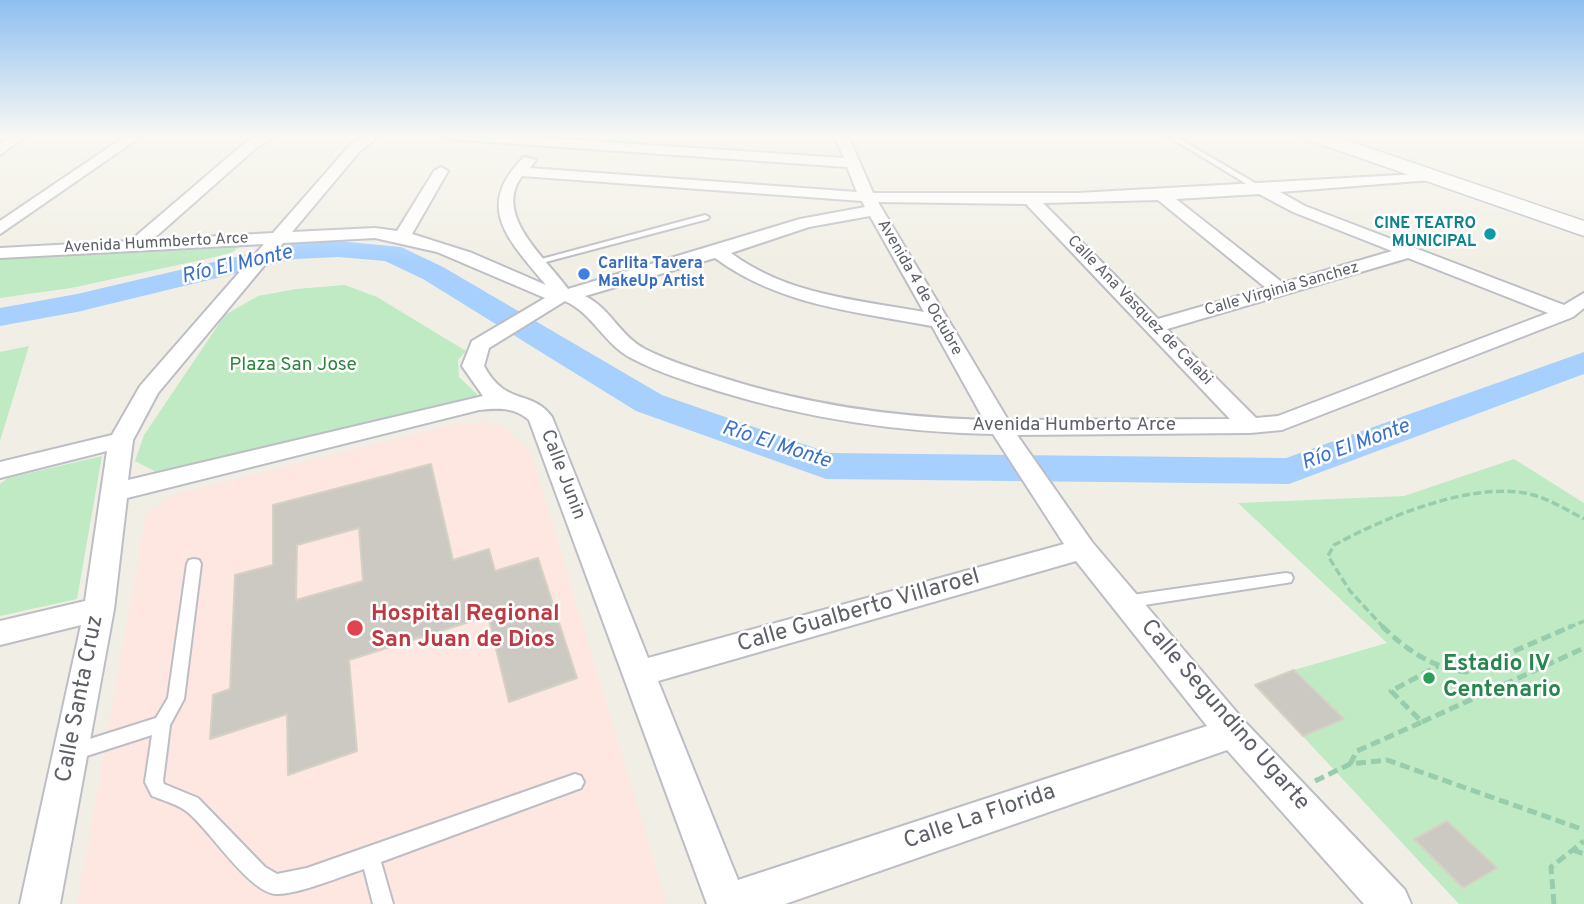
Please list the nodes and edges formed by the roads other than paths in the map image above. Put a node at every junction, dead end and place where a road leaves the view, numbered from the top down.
1 (75, 177) edge
2 (214, 177) edge
3 (330, 177) edge
4 (437, 177) edge
5 (514, 177) edge
6 (584, 177) edge
7 (859, 177) edge
8 (1241, 177) edge
9 (1417, 177) edge
10 (1434, 177) edge
11 (1263, 190) junction
12 (1160, 194) junction
13 (1028, 197) junction
14 (871, 204) junction
15 (705, 217) dead end
16 (0, 229) edge
17 (1584, 229) edge
18 (403, 235) junction
19 (275, 242) junction
20 (136, 245) junction
21 (718, 252) junction
22 (1408, 252) junction
23 (0, 253) edge
24 (538, 261) junction
25 (1281, 290) junction
26 (563, 295) junction
27 (1584, 299) edge
28 (1566, 313) junction
29 (938, 321) junction
30 (1156, 326) junction
31 (500, 400) junction
32 (1250, 426) junction
33 (1003, 432) junction
34 (121, 440) junction
35 (0, 470) edge
36 (116, 492) junction
37 (1073, 536) junction
38 (194, 564) dead end
39 (1286, 578) dead end
40 (1125, 602) junction
41 (99, 609) junction
42 (0, 633) edge
43 (637, 674) junction
44 (162, 724) junction
45 (1233, 733) junction
46 (70, 753) junction
47 (575, 782) dead end
48 (370, 857) junction
49 (40, 904) edge
50 (383, 904) edge
51 (727, 904) edge
52 (1391, 904) edge

1 - 16 street
2 - 20 street
3 - 19 street
4 - 18 street
5 - 24 street
6 - 14 street
7 - 14 street, Avenida 4 de Octubre
8 - 11 lane
9 - 11 street
10 - 17 main road
11 - 12 street
11 - 22 street
12 - 13 street
12 - 25 street
13 - 14 street
13 - 30 street, Calle Ana Vasquez de Calabi
14 - 21 street
14 - 29 street, Avenida 4 de Octubre
15 - 24 lane
18 - 19 street, Avenida Hummberto Arce
18 - 26 street, Avenida Hummberto Arce
19 - 20 street, Avenida Hummberto Arce
19 - 34 street
20 - 23 street, Avenida Hummberto Arce
21 - 26 street
21 - 29 street
22 - 25 street, Calle Virginia Sanchez
22 - 28 street
24 - 26 street
25 - 30 street, Calle Virginia Sanchez
26 - 31 street
26 - 33 street, Avenida Humberto Arce
27 - 28 street, Avenida Humberto Arce
28 - 32 street, Avenida Humberto Arce
29 - 33 street, Avenida 4 de Octubre
30 - 32 street, Calle Ana Vasquez de Calabi
31 - 36 street
31 - 43 street, Calle Junin
32 - 33 street, Avenida Humberto Arce
33 - 37 street, Avenida 4 de Octubre
34 - 35 street
34 - 36 street, Calle Santa Cruz
36 - 41 street, Calle Santa Cruz
37 - 40 street, Calle Segundino Ugarte
37 - 43 street, Calle Gualberto Villaroel
38 - 44 lane
39 - 40 lane
40 - 45 street, Calle Segundino Ugarte
41 - 42 street
41 - 46 street, Calle Santa Cruz
43 - 51 street, Calle Junin
44 - 46 lane
44 - 48 lane
45 - 51 street, Calle La Florida
45 - 52 street, Calle Segundino Ugarte
46 - 49 street, Calle Santa Cruz
47 - 48 lane
48 - 50 lane

